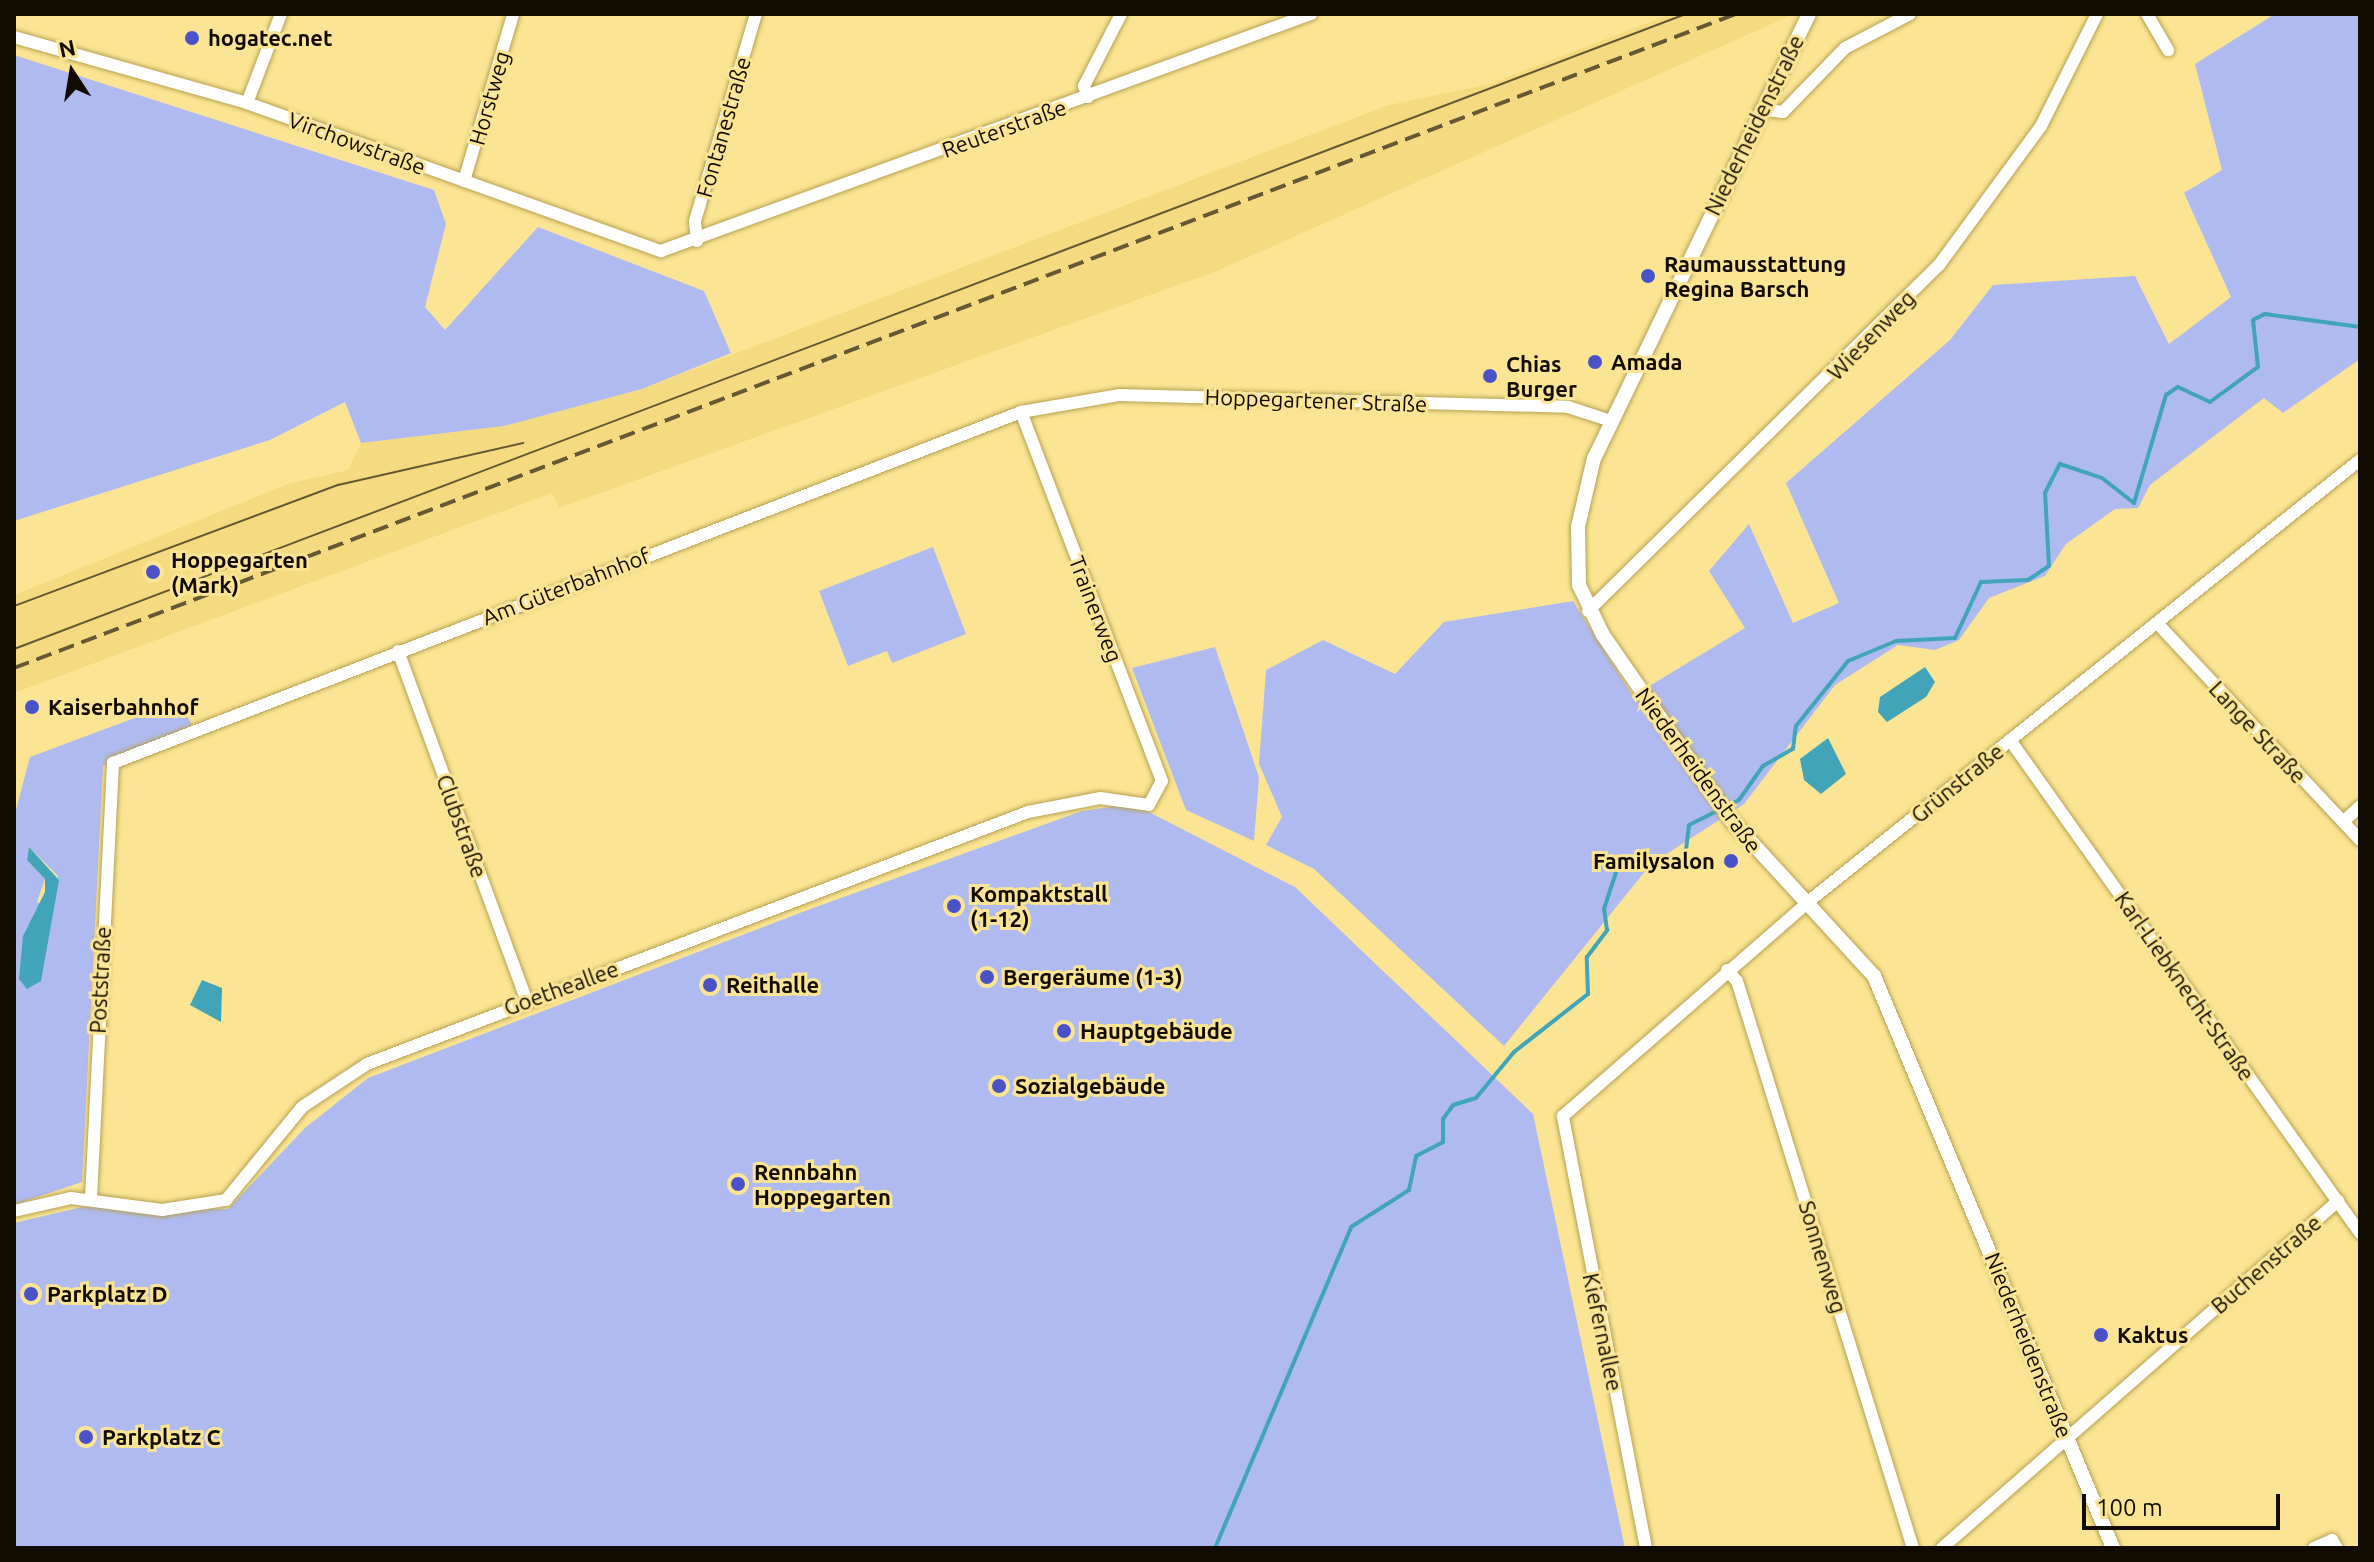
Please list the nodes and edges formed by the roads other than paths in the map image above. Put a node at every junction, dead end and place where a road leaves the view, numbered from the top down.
1 (281, 14) edge
2 (513, 14) edge
3 (756, 14) edge
4 (1121, 14) edge
5 (1311, 14) edge
6 (1809, 14) edge
7 (1910, 14) edge
8 (2097, 14) edge
9 (2147, 14) edge
10 (14, 37) edge
11 (2168, 50) dead end
12 (1088, 97) junction
13 (247, 103) junction
14 (1761, 109) junction
15 (464, 181) junction
16 (697, 241) junction
17 (1021, 412) junction
18 (1611, 421) junction
19 (2360, 460) edge
20 (1588, 611) junction
21 (2157, 623) junction
22 (398, 651) junction
23 (2010, 740) junction
24 (113, 763) joint
25 (1149, 805) joint
26 (2360, 806) edge
27 (2343, 822) junction
28 (2360, 840) edge
29 (1808, 902) junction
30 (1727, 970) junction
31 (527, 1001) junction
32 (1563, 1116) joint
33 (91, 1198) junction
34 (2338, 1201) junction
35 (14, 1211) edge
36 (2360, 1233) edge
37 (2067, 1438) junction
38 (1646, 1548) edge
39 (1913, 1548) edge
40 (1942, 1548) edge
41 (2113, 1548) edge
42 (2316, 1548) edge
43 (2337, 1548) edge

1 - 13 street
2 - 15 street, Horstweg
3 - 16 street, Fontanestraße
4 - 12 street
5 - 12 street, Reuterstraße
6 - 14 street, Niederheidenstraße
7 - 14 street
8 - 20 street, Wiesenweg
9 - 11 street
10 - 13 street, Virchowstraße
12 - 16 street, Reuterstraße
13 - 15 street, Virchowstraße
14 - 18 street, Niederheidenstraße
15 - 16 street, Virchowstraße
17 - 18 street, Hoppegartener Straße
17 - 22 street, Am Güterbahnhof
17 - 25 street, Trainerweg
18 - 20 street, Niederheidenstraße
19 - 21 street, Grünstraße
20 - 29 street, Niederheidenstraße
21 - 23 street, Grünstraße
21 - 27 street, Lange Straße
22 - 24 street, Am Güterbahnhof
22 - 31 street, Clubstraße
23 - 29 street, Grünstraße
23 - 34 street, Karl-Liebknecht-Straße
24 - 33 street, Poststraße
25 - 31 street, Goetheallee
26 - 27 street
27 - 28 street, Lange Straße
29 - 30 street, Grünstraße
29 - 37 street, Niederheidenstraße
30 - 32 street, Grünstraße
30 - 39 street, Sonnenweg
31 - 33 street, Goetheallee
32 - 38 street, Kiefernallee
33 - 35 street, Goetheallee
34 - 36 street, Karl-Liebknecht-Straße
34 - 37 street, Buchenstraße
37 - 40 street, Buchenstraße
37 - 41 street, Niederheidenstraße
42 - 43 street

